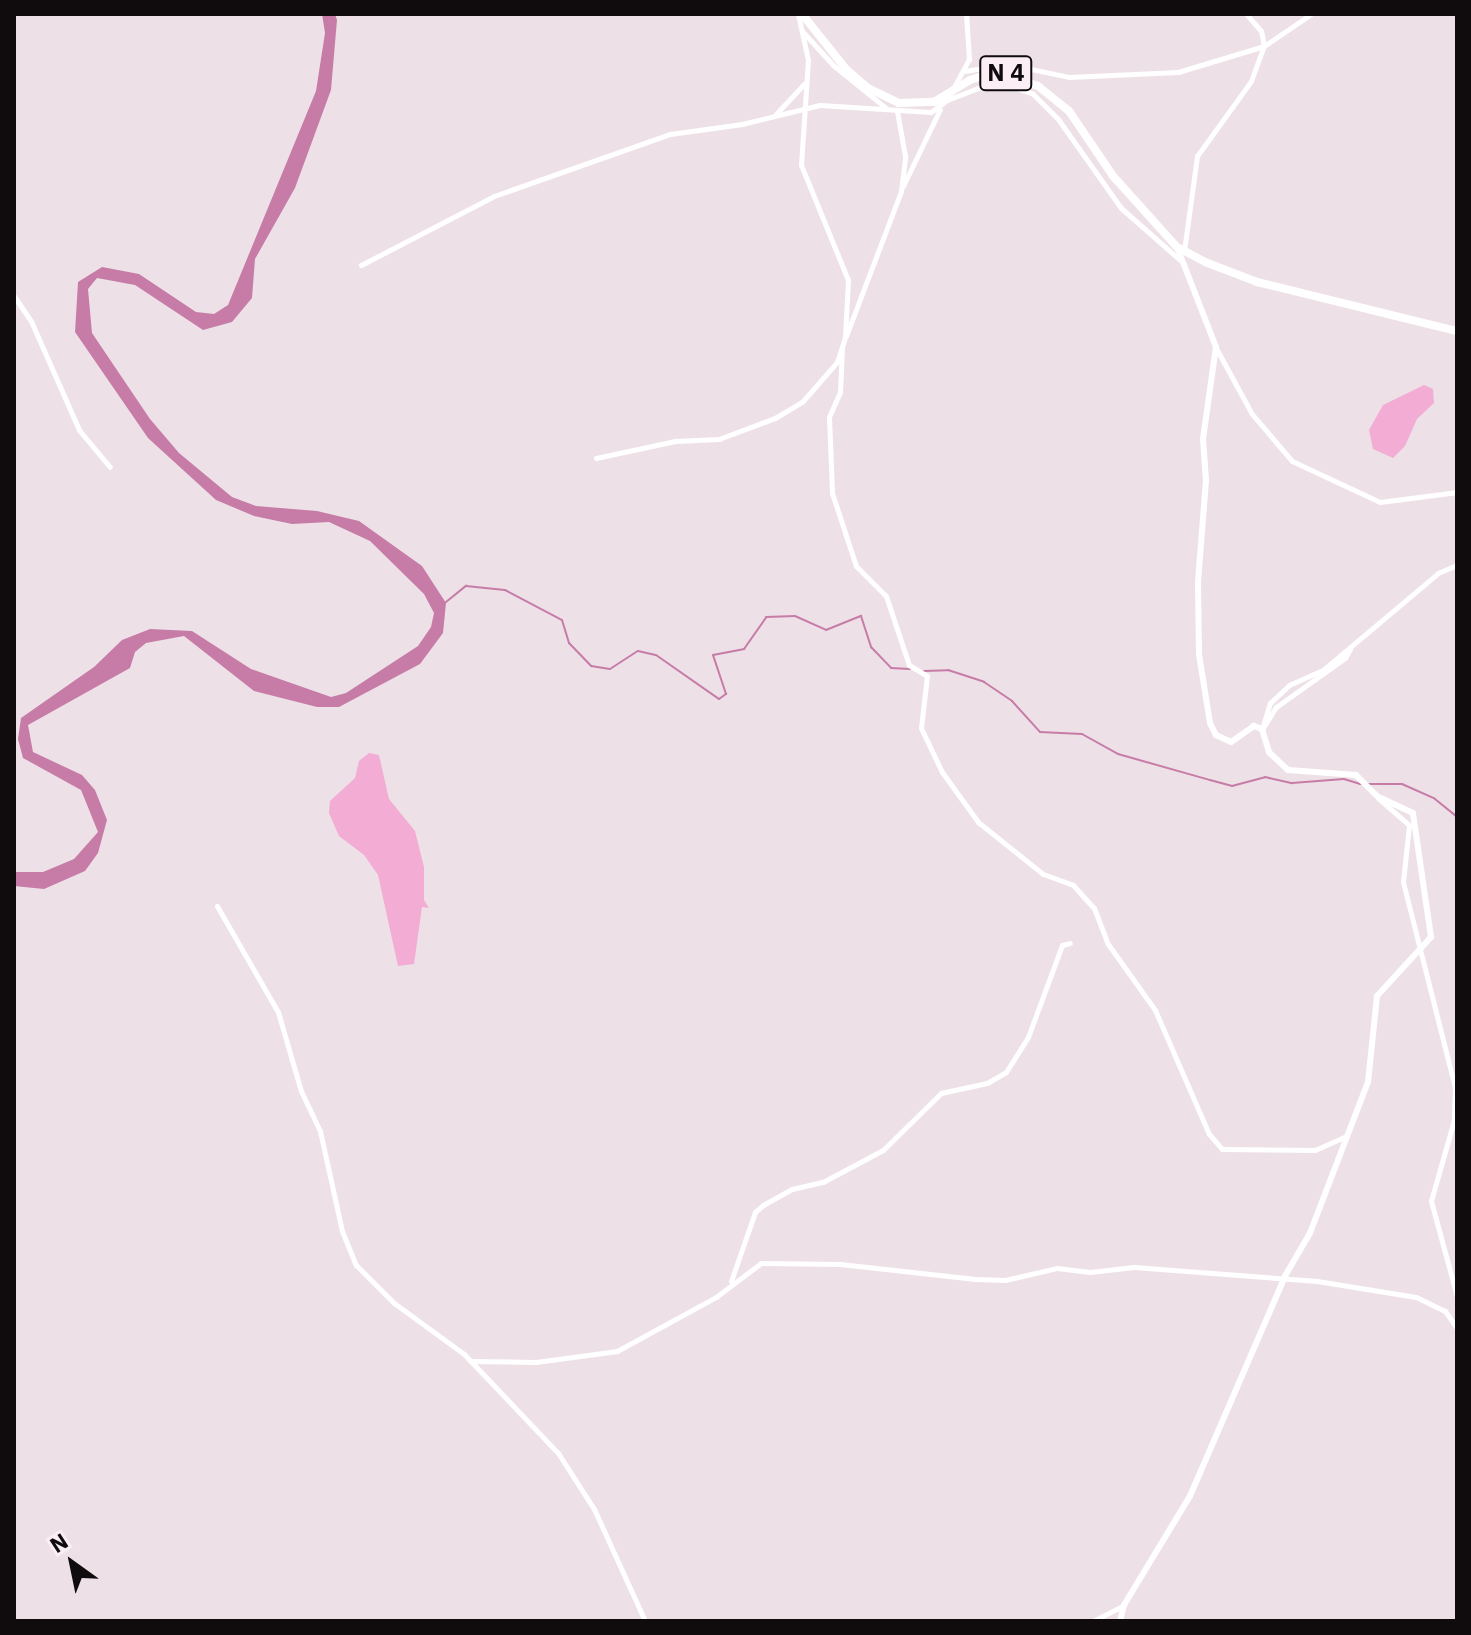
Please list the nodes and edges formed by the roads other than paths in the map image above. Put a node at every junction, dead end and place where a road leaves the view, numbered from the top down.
1 (800, 14) edge
2 (966, 14) edge
3 (1246, 14) edge
4 (1311, 14) edge
5 (802, 31) junction
6 (1264, 46) junction
7 (964, 71) junction
8 (804, 83) junction
9 (949, 97) junction
10 (940, 109) junction
11 (805, 110) junction
12 (889, 110) junction
13 (897, 111) junction
14 (774, 115) junction
15 (901, 191) junction
16 (1181, 253) junction
17 (361, 265) dead end
18 (14, 296) edge
19 (1457, 331) edge
20 (845, 337) junction
21 (842, 347) junction
22 (1216, 347) junction
23 (596, 458) dead end
24 (110, 467) dead end
25 (1457, 492) edge
26 (1457, 565) edge
27 (1262, 729) junction
28 (1378, 797) junction
29 (217, 906) dead end
30 (1070, 943) dead end
31 (1420, 951) junction
32 (1349, 1135) junction
33 (1284, 1278) junction
34 (731, 1282) junction
35 (1457, 1297) edge
36 (1457, 1328) edge
37 (470, 1361) junction
38 (1124, 1605) junction
39 (645, 1621) edge
40 (1093, 1621) edge
41 (1120, 1621) edge

1 - 5 street
1 - 9 main road, N 4
2 - 7 street
3 - 6 street
4 - 6 street
5 - 8 street
5 - 12 street
6 - 7 street
6 - 16 street
7 - 9 street
8 - 11 street
8 - 14 street
9 - 10 street
9 - 16 street
9 - 16 main road, N 4
10 - 13 street
10 - 15 street
11 - 12 street
11 - 14 street
11 - 20 street
12 - 13 street
13 - 15 street
14 - 17 street
15 - 20 street
16 - 19 main road, N 4
16 - 22 street
18 - 24 street
20 - 21 street
21 - 23 street
21 - 32 street
22 - 25 street
22 - 27 street
26 - 27 street
27 - 28 street
28 - 31 street
28 - 31 street
29 - 37 street
30 - 34 street
31 - 32 street
31 - 35 street
32 - 33 street
33 - 34 street
33 - 36 street
33 - 38 street
34 - 37 street
37 - 39 street
38 - 40 street
38 - 41 street

